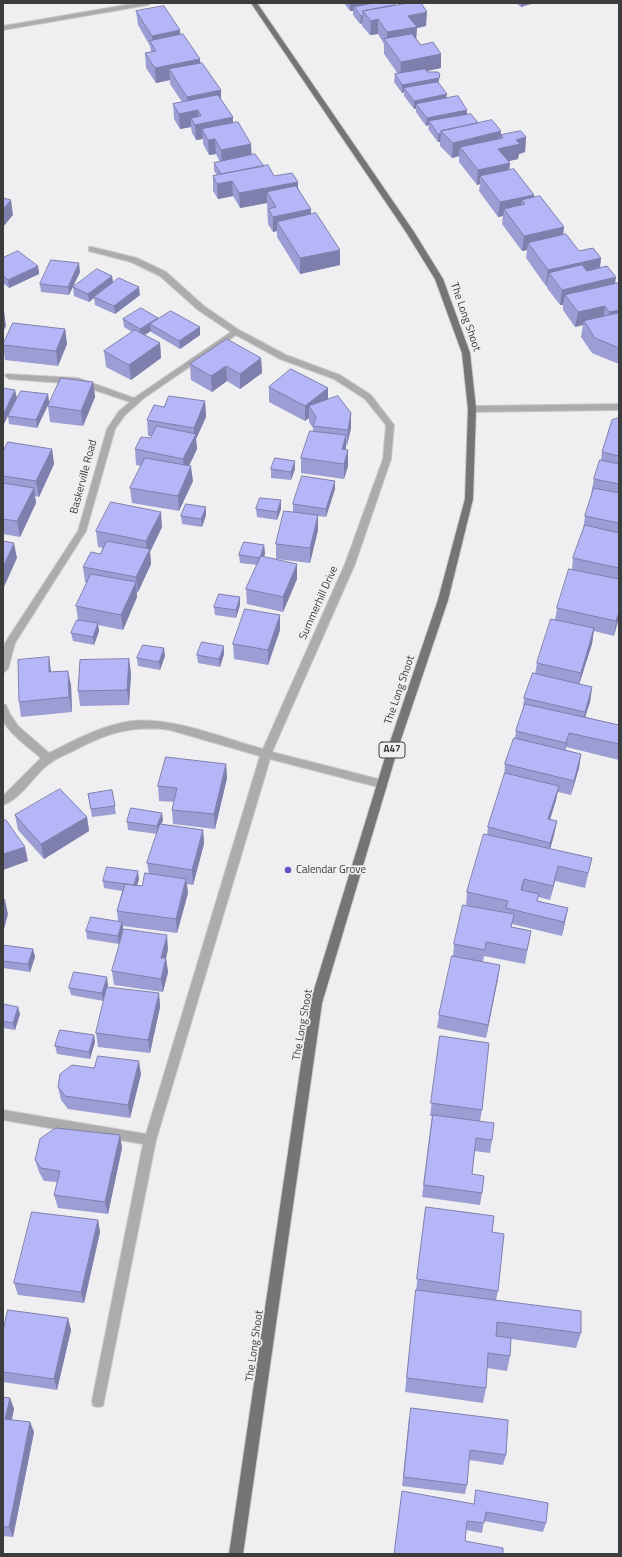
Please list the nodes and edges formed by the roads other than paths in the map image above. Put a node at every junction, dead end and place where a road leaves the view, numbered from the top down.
1 (148, 3) edge
2 (254, 3) edge
3 (3, 28) edge
4 (92, 249) dead end
5 (236, 332) junction
6 (9, 376) dead end
7 (136, 401) junction
8 (619, 407) edge
9 (472, 409) junction
10 (3, 669) edge
11 (3, 708) edge
12 (266, 754) junction
13 (48, 758) junction
14 (382, 784) junction
15 (3, 801) edge
16 (4, 1115) edge
17 (150, 1140) junction
18 (98, 1401) dead end
19 (236, 1554) edge

1 - 3 street
2 - 9 main road, The Long Shoot / A47
4 - 5 street
5 - 7 street, Baskerville Road
5 - 12 street, Summerhill Drive
6 - 7 street
7 - 10 street, Baskerville Road
8 - 9 street
9 - 14 main road, The Long Shoot / A47
11 - 13 street
12 - 13 street
12 - 14 street
12 - 17 street, Summerhill Drive
13 - 15 street
14 - 19 main road, The Long Shoot / A47
16 - 17 street
17 - 18 street, Summerhill Drive

